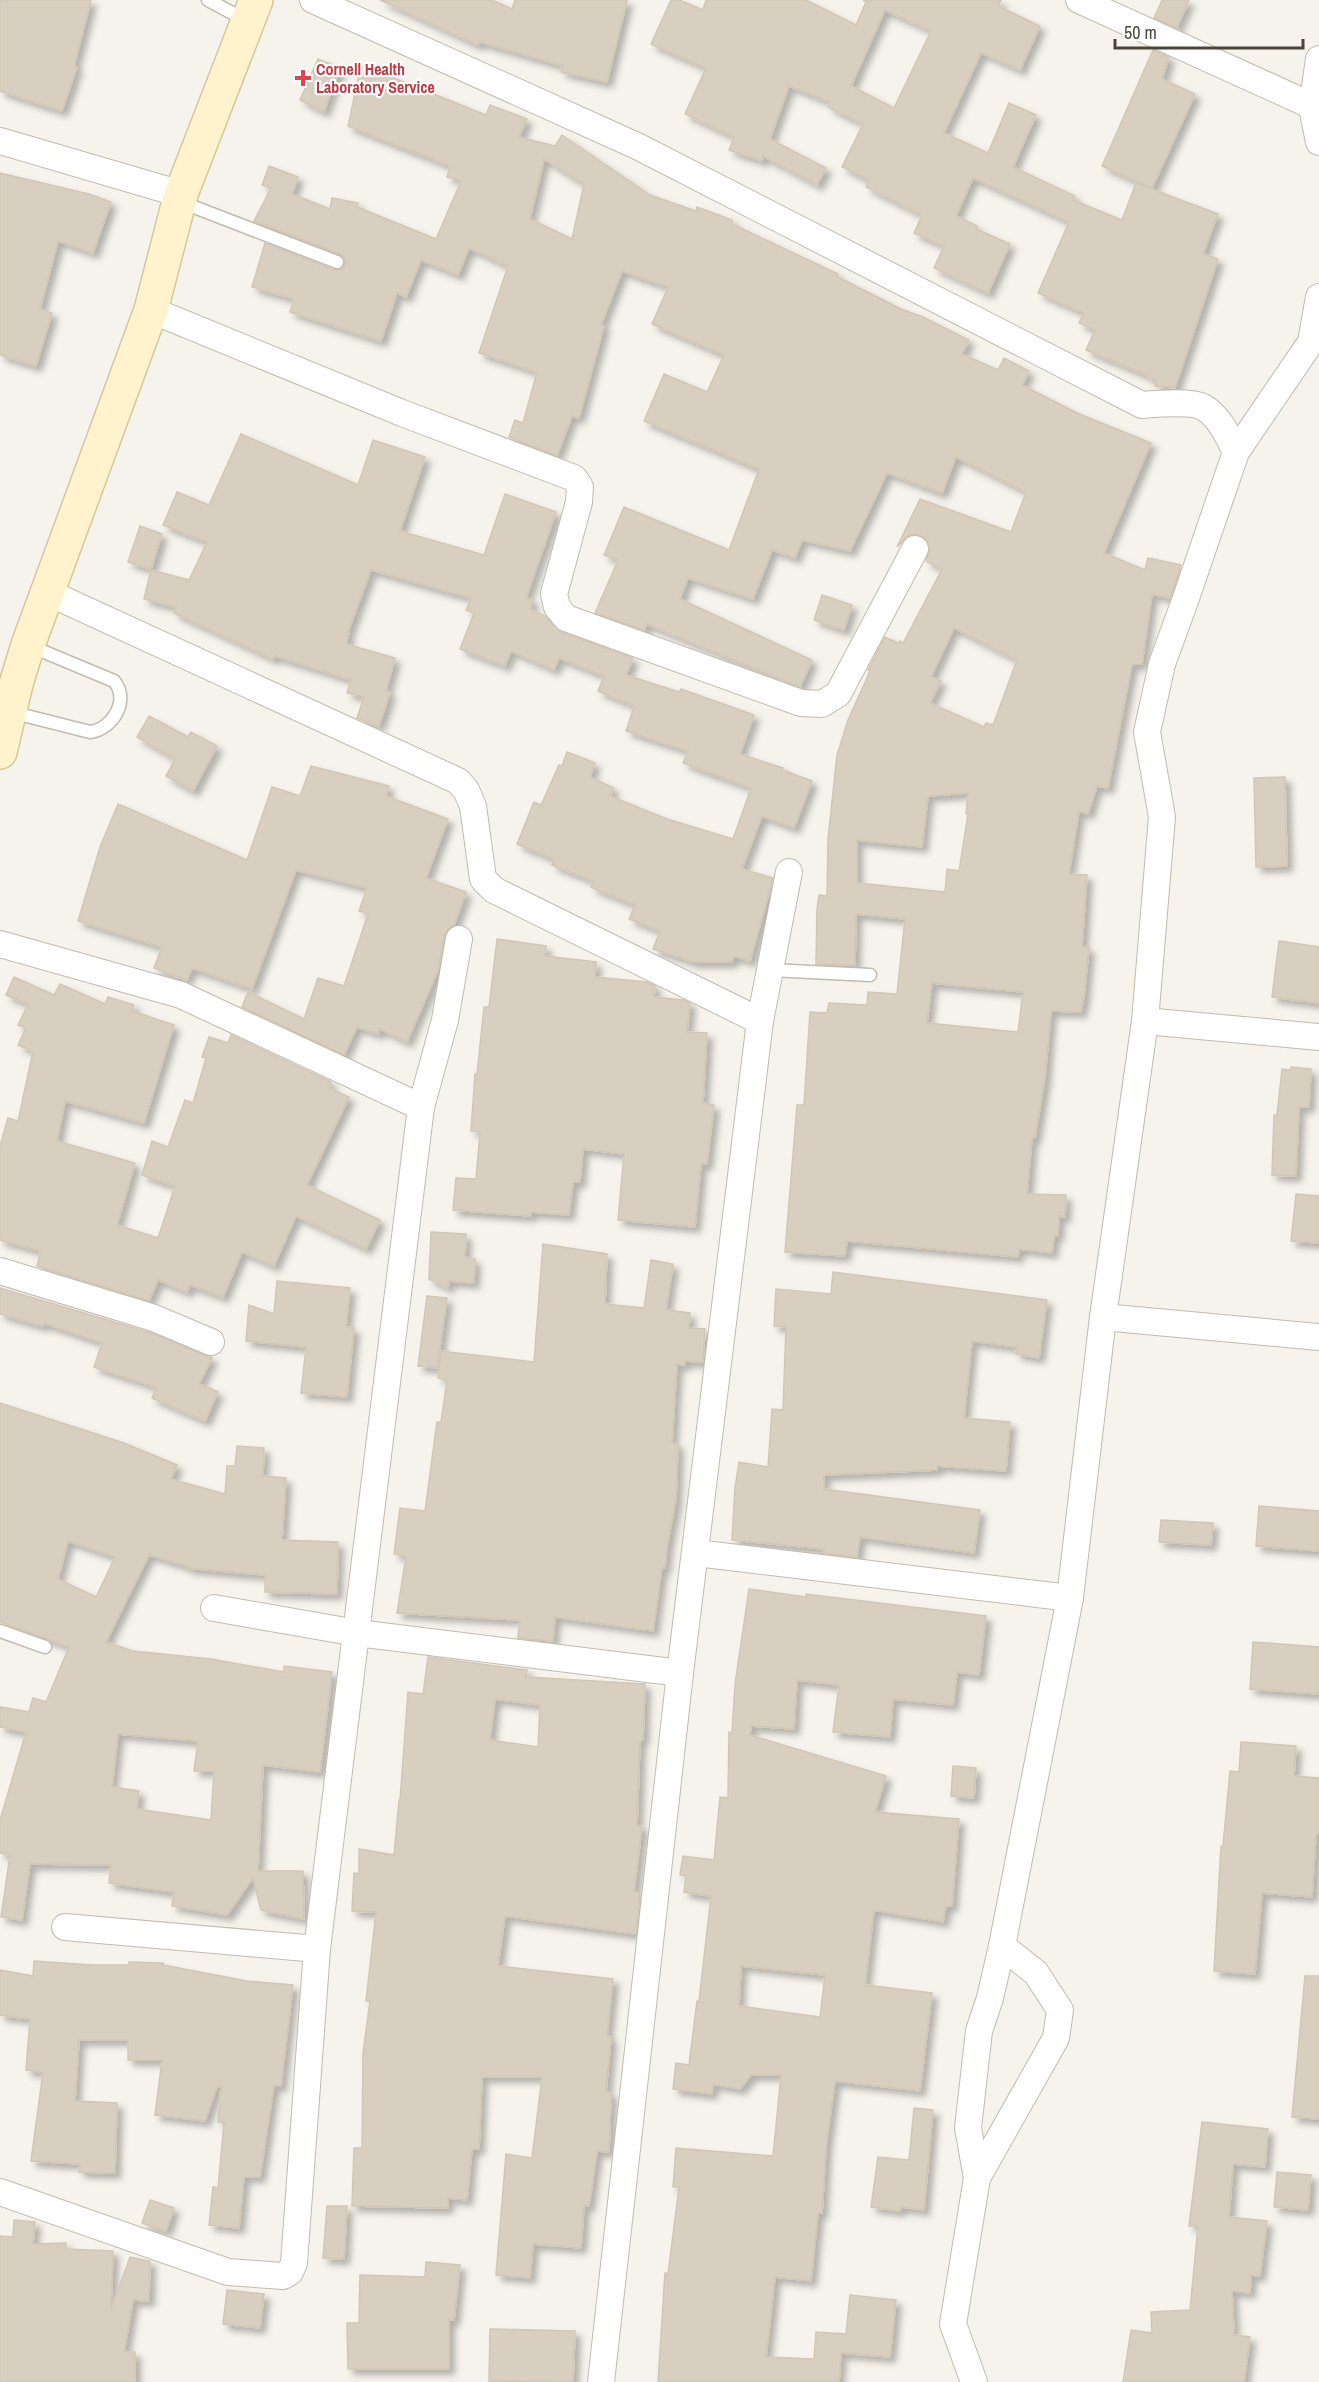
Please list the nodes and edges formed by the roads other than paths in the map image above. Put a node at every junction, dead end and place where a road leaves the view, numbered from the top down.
1 (208, 0) edge
2 (313, 0) edge
3 (1079, 0) edge
4 (252, 11) edge
5 (1319, 59) edge
6 (1315, 108) edge
7 (0, 141) edge
8 (1319, 142) edge
9 (180, 198) junction
10 (337, 262) dead end
11 (1319, 297) edge
12 (151, 310) junction
13 (1236, 452) junction
14 (915, 549) dead end
15 (49, 592) junction
16 (28, 645) junction
17 (9, 711) junction
18 (0, 752) edge
19 (789, 872) dead end
20 (459, 939) dead end
21 (0, 944) edge
22 (771, 970) junction
23 (870, 975) dead end
24 (760, 1021) junction
25 (1145, 1021) junction
26 (1319, 1036) edge
27 (421, 1107) junction
28 (0, 1270) edge
29 (1103, 1317) junction
30 (1319, 1337) edge
31 (211, 1342) dead end
32 (696, 1553) junction
33 (1070, 1598) junction
34 (214, 1608) dead end
35 (0, 1631) edge
36 (357, 1633) junction
37 (45, 1647) dead end
38 (680, 1673) junction
39 (65, 1928) dead end
40 (1002, 1946) junction
41 (317, 1949) junction
42 (977, 2178) junction
43 (0, 2192) edge
44 (601, 2382) edge
45 (974, 2382) edge

1 - 4 lane
2 - 13 street
3 - 6 street
4 - 9 main road
5 - 6 street
6 - 8 street
7 - 9 street
9 - 10 lane
9 - 12 main road
11 - 13 street
12 - 14 street
12 - 15 main road
13 - 25 street
15 - 16 main road
15 - 24 street
16 - 17 main road
16 - 17 lane
17 - 18 main road
19 - 22 street
20 - 27 street
21 - 27 street
22 - 23 lane
22 - 24 street
24 - 32 street
25 - 26 street
25 - 29 street
27 - 36 street
28 - 31 street
29 - 30 street
29 - 33 street
32 - 33 street
32 - 38 street
33 - 40 street
34 - 36 street
35 - 37 lane
36 - 38 street
36 - 41 street
38 - 44 street
39 - 41 street
40 - 42 street
40 - 42 street
41 - 43 street
42 - 45 street

